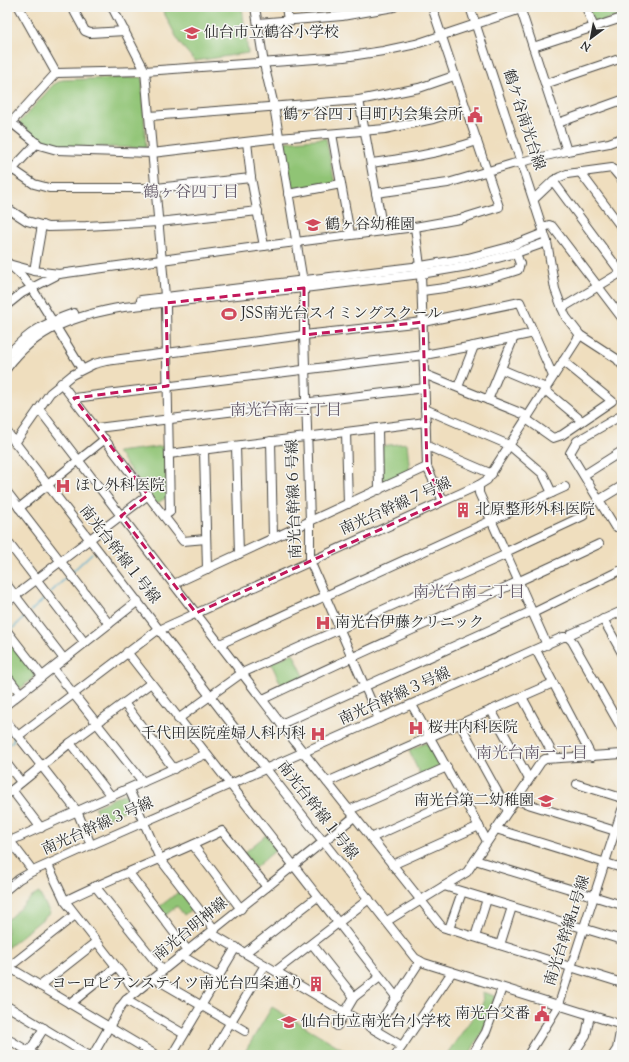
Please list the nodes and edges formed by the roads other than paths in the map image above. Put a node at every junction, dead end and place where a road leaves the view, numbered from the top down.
1 (19, 7) edge
2 (72, 7) edge
3 (112, 7) edge
4 (255, 7) edge
5 (286, 7) edge
6 (394, 7) edge
7 (432, 7) edge
8 (470, 7) edge
9 (586, 7) edge
10 (522, 8) edge
11 (622, 18) edge
12 (288, 20) junction
13 (258, 23) junction
14 (476, 24) junction
15 (594, 28) junction
16 (124, 31) junction
17 (442, 36) junction
18 (533, 47) junction
19 (622, 58) edge
20 (264, 64) junction
21 (145, 71) junction
22 (56, 73) junction
23 (454, 76) junction
24 (7, 77) edge
25 (7, 81) edge
26 (545, 84) junction
27 (360, 100) junction
28 (622, 100) edge
29 (274, 106) junction
30 (466, 109) junction
31 (150, 116) junction
32 (8, 123) edge
33 (558, 123) junction
34 (365, 131) junction
35 (332, 134) junction
36 (279, 138) junction
37 (622, 138) edge
38 (477, 141) junction
39 (247, 142) junction
40 (37, 143) junction
41 (567, 151) junction
42 (152, 153) junction
43 (522, 162) junction
44 (371, 163) junction
45 (618, 169) edge
46 (10, 172) edge
47 (487, 172) junction
48 (580, 172) junction
49 (251, 178) junction
50 (622, 180) edge
51 (553, 181) junction
52 (341, 184) junction
53 (156, 188) junction
54 (376, 193) junction
55 (288, 194) junction
56 (534, 199) junction
57 (7, 208) edge
58 (258, 211) junction
59 (159, 222) junction
60 (42, 225) junction
61 (415, 227) junction
62 (622, 228) edge
63 (544, 230) junction
64 (383, 231) junction
65 (350, 234) junction
66 (296, 242) junction
67 (547, 242) junction
68 (264, 246) junction
69 (516, 253) junction
70 (162, 259) junction
71 (8, 264) edge
72 (421, 270) junction
73 (34, 271) junction
74 (622, 272) edge
75 (59, 274) junction
76 (304, 284) junction
77 (598, 286) junction
78 (32, 288) junction
79 (422, 291) junction
80 (165, 300) junction
81 (7, 305) edge
82 (562, 308) junction
83 (622, 318) edge
84 (423, 322) junction
85 (54, 324) junction
86 (534, 333) junction
87 (304, 335) junction
88 (580, 335) junction
89 (514, 337) junction
90 (474, 346) junction
91 (167, 353) junction
92 (424, 355) junction
93 (7, 356) edge
94 (563, 361) junction
95 (622, 365) edge
96 (7, 368) edge
97 (82, 369) junction
98 (305, 369) junction
99 (501, 369) junction
100 (424, 374) junction
101 (553, 376) junction
102 (61, 382) junction
103 (168, 386) junction
104 (458, 387) junction
105 (425, 388) junction
106 (545, 389) junction
107 (74, 398) junction
108 (488, 400) junction
109 (306, 403) junction
110 (39, 409) junction
111 (426, 409) junction
112 (622, 415) edge
113 (527, 417) junction
114 (168, 420) junction
115 (582, 421) junction
116 (426, 422) junction
117 (97, 428) junction
118 (378, 428) junction
119 (7, 432) edge
120 (346, 432) junction
121 (307, 437) junction
122 (104, 439) junction
123 (271, 441) junction
124 (15, 443) junction
125 (509, 445) junction
126 (236, 446) junction
127 (427, 446) junction
128 (204, 450) junction
129 (622, 451) edge
130 (169, 454) junction
131 (78, 460) junction
132 (427, 467) junction
133 (492, 474) junction
134 (584, 475) junction
135 (48, 484) junction
136 (479, 485) junction
137 (622, 486) edge
138 (565, 487) dead end
139 (379, 490) junction
140 (7, 492) edge
141 (552, 493) junction
142 (148, 496) junction
143 (599, 500) junction
144 (443, 501) junction
145 (348, 504) junction
146 (19, 508) junction
147 (121, 516) junction
148 (164, 516) junction
149 (583, 516) dead end
150 (310, 521) junction
151 (492, 521) junction
152 (622, 522) edge
153 (273, 538) junction
154 (90, 539) junction
155 (206, 539) junction
156 (7, 541) edge
157 (599, 544) dead end
158 (239, 554) junction
159 (506, 554) junction
160 (310, 561) junction
161 (61, 562) junction
162 (207, 569) junction
163 (619, 571) dead end
164 (37, 580) junction
165 (519, 582) junction
166 (174, 584) junction
167 (7, 585) edge
168 (15, 596) junction
169 (325, 596) junction
170 (7, 602) edge
171 (138, 602) junction
172 (622, 611) edge
173 (532, 612) junction
174 (196, 613) junction
175 (603, 619) junction
176 (109, 624) junction
177 (339, 628) junction
178 (159, 630) junction
179 (8, 632) edge
180 (568, 637) junction
181 (85, 643) junction
182 (220, 644) junction
183 (547, 645) junction
184 (536, 650) junction
185 (127, 652) junction
186 (622, 652) edge
187 (352, 657) junction
188 (64, 659) junction
189 (53, 668) junction
190 (242, 673) junction
191 (7, 676) edge
192 (42, 676) junction
193 (151, 683) junction
194 (553, 683) junction
195 (364, 686) junction
196 (20, 693) junction
197 (73, 694) junction
198 (210, 695) junction
199 (522, 696) junction
200 (263, 699) junction
201 (124, 703) junction
202 (7, 704) edge
203 (412, 705) junction
204 (491, 710) junction
205 (178, 719) junction
206 (379, 719) junction
207 (7, 722) edge
208 (97, 723) junction
209 (281, 724) junction
210 (460, 724) junction
211 (622, 729) edge
212 (18, 736) junction
213 (430, 737) junction
214 (70, 743) junction
215 (304, 752) junction
216 (206, 754) junction
217 (622, 754) edge
218 (592, 757) junction
219 (555, 758) junction
220 (7, 764) edge
221 (41, 766) junction
222 (266, 768) junction
223 (447, 768) junction
224 (174, 769) junction
225 (529, 779) junction
226 (21, 782) junction
227 (143, 782) junction
228 (327, 782) junction
229 (577, 784) dead end
230 (230, 785) junction
231 (128, 789) junction
232 (9, 792) edge
233 (111, 796) junction
234 (462, 796) junction
235 (622, 798) edge
236 (515, 800) junction
237 (622, 810) edge
238 (77, 811) junction
239 (508, 811) junction
240 (352, 814) junction
241 (144, 822) junction
242 (479, 826) junction
243 (40, 828) junction
244 (496, 829) junction
245 (619, 832) edge
246 (371, 838) junction
247 (9, 839) edge
248 (487, 841) junction
249 (324, 842) junction
250 (91, 845) junction
251 (193, 846) junction
252 (160, 859) junction
253 (475, 860) junction
254 (605, 863) junction
255 (48, 865) junction
256 (392, 865) junction
257 (293, 866) junction
258 (622, 868) edge
259 (33, 871) junction
260 (129, 873) junction
261 (95, 886) junction
262 (444, 886) junction
263 (267, 887) junction
264 (7, 889) edge
265 (462, 892) junction
266 (594, 896) junction
267 (317, 897) junction
268 (369, 899) junction
269 (487, 899) junction
270 (65, 901) junction
271 (421, 901) junction
272 (622, 905) edge
273 (512, 907) junction
274 (241, 909) junction
275 (75, 915) junction
276 (387, 921) junction
277 (338, 924) junction
278 (584, 928) junction
279 (449, 929) junction
280 (213, 931) junction
281 (475, 937) junction
282 (622, 940) edge
283 (96, 942) junction
284 (312, 944) junction
285 (500, 945) junction
286 (236, 948) junction
287 (185, 953) junction
288 (245, 953) junction
289 (420, 961) junction
290 (265, 965) junction
291 (8, 966) edge
292 (116, 967) junction
293 (572, 967) junction
294 (163, 971) junction
295 (276, 971) junction
296 (452, 972) junction
297 (218, 977) junction
298 (380, 977) junction
299 (154, 978) junction
300 (622, 983) edge
301 (40, 986) junction
302 (502, 988) junction
303 (136, 992) junction
304 (354, 997) junction
305 (396, 998) junction
306 (126, 1000) junction
307 (70, 1004) junction
308 (201, 1005) junction
309 (559, 1005) junction
310 (7, 1006) edge
311 (345, 1012) junction
312 (590, 1015) junction
313 (622, 1021) edge
314 (231, 1022) junction
315 (622, 1025) edge
316 (337, 1026) dead end
317 (109, 1027) junction
318 (44, 1028) junction
319 (375, 1030) junction
320 (245, 1031) dead end
321 (184, 1034) junction
322 (11, 1041) dead end
323 (402, 1046) junction
324 (31, 1054) edge
325 (88, 1055) edge
326 (93, 1055) edge
327 (156, 1055) edge
328 (172, 1055) edge
329 (211, 1055) edge
330 (396, 1055) edge
331 (472, 1055) edge
332 (528, 1055) edge
333 (573, 1055) edge
334 (613, 1055) edge

1 - 22 street
2 - 16 street
3 - 16 street
4 - 13 street, 南光台幹線６号線
5 - 12 street
6 - 12 street
7 - 17 street
8 - 14 street, 鶴ケ谷南光台線
9 - 15 street
10 - 14 street
10 - 18 street
11 - 15 street
12 - 13 street
13 - 20 street, 南光台幹線６号線
14 - 17 street
14 - 43 street, 鶴ケ谷南光台線
15 - 18 street
16 - 21 street
17 - 20 street
17 - 23 street
18 - 26 street
19 - 26 street
20 - 21 street
20 - 29 street, 南光台幹線６号線
21 - 22 street
21 - 31 street
22 - 32 street
23 - 27 street
23 - 30 street
24 - 25 street
26 - 33 street
27 - 29 street
27 - 34 street
28 - 33 street
29 - 31 street
29 - 36 street, 南光台幹線６号線
30 - 34 street
30 - 38 street
31 - 42 street
32 - 40 street
33 - 41 street
34 - 35 street
34 - 44 street
35 - 36 street
35 - 52 street
36 - 39 street
36 - 55 street, 南光台幹線６号線
37 - 41 street
38 - 44 street
38 - 47 street
39 - 42 street
39 - 49 street
40 - 42 street
40 - 46 street
41 - 43 street
42 - 53 street
43 - 47 street
43 - 56 street, 鶴ケ谷南光台線
44 - 54 street
45 - 48 street
45 - 50 street
46 - 53 street
47 - 54 street
47 - 61 street
48 - 51 street
48 - 62 street
49 - 53 street
49 - 58 street
51 - 56 street
51 - 74 street
52 - 55 street
52 - 65 street
53 - 59 street
54 - 64 street
55 - 66 street, 南光台幹線６号線
56 - 63 street, 鶴ケ谷南光台線
57 - 60 street
58 - 59 street
58 - 68 street
59 - 60 street
59 - 70 street
60 - 73 street
61 - 64 street
61 - 72 street
63 - 67 street, 鶴ケ谷南光台線
63 - 72 street
63 - 77 street
64 - 65 street
65 - 66 street
66 - 68 street
66 - 76 street, 南光台幹線６号線
67 - 69 street
67 - 82 street, 鶴ケ谷南光台線
68 - 70 street
69 - 72 street
69 - 79 street
70 - 75 street
70 - 80 street
71 - 73 street
71 - 78 street
72 - 76 street
72 - 79 street
73 - 75 street
74 - 77 street
75 - 78 street
76 - 80 street
76 - 87 street, 南光台幹線６号線
77 - 82 street
77 - 83 street
78 - 81 street
78 - 85 street
79 - 84 street
80 - 85 street
80 - 91 street
82 - 88 street, 鶴ケ谷南光台線
84 - 86 street
84 - 87 street
84 - 92 street
85 - 93 street
85 - 96 street
85 - 97 street
86 - 89 street
86 - 101 street
87 - 91 street
87 - 98 street, 南光台幹線６号線
88 - 94 street, 南光台幹線７号線
88 - 95 street, 鶴ケ谷南光台線
89 - 90 street
89 - 99 street
90 - 92 street
90 - 104 street
91 - 97 street
91 - 103 street
92 - 98 street
92 - 100 street
94 - 101 street, 南光台幹線７号線
94 - 115 street
97 - 102 street
98 - 103 street
98 - 109 street, 南光台幹線６号線
99 - 106 street
99 - 108 street
100 - 104 street
100 - 105 street
101 - 106 street, 南光台幹線７号線
102 - 107 street
102 - 110 street
103 - 107 street
103 - 114 street
104 - 108 street
105 - 109 street
105 - 111 street
106 - 113 street, 南光台幹線７号線
106 - 115 street
107 - 117 street
108 - 113 street
109 - 114 street
109 - 121 street, 南光台幹線６号線
110 - 124 street
110 - 131 street
111 - 116 street
111 - 125 street
112 - 134 street
113 - 115 street
113 - 125 street, 南光台幹線７号線
114 - 117 street
114 - 130 street
116 - 118 street
116 - 127 street
117 - 122 street
118 - 120 street
118 - 139 street
119 - 124 street, 南光台幹線１号線
120 - 121 street
120 - 145 street
121 - 123 street
121 - 150 street, 南光台幹線６号線
122 - 131 street
122 - 142 street
123 - 126 street
123 - 153 street
124 - 135 street, 南光台幹線１号線
125 - 133 street, 南光台幹線７号線
125 - 141 street
126 - 128 street
126 - 158 street
127 - 132 street
127 - 133 street
128 - 130 street
128 - 155 street
129 - 134 street
130 - 148 street
131 - 135 street
131 - 147 street
132 - 139 street
132 - 144 street
133 - 136 street, 南光台幹線７号線
134 - 143 street
135 - 146 street
135 - 154 street, 南光台幹線１号線
136 - 144 street, 南光台幹線７号線
136 - 151 street
137 - 143 street
138 - 141 street
139 - 145 street
140 - 146 street
141 - 151 street
142 - 147 street
142 - 148 street
143 - 152 street
144 - 160 street, 南光台幹線７号線
145 - 150 street
146 - 161 street
147 - 154 street
147 - 166 street
148 - 155 street
149 - 159 street
150 - 153 street
150 - 160 street, 南光台幹線６号線
151 - 159 street
151 - 169 street
153 - 158 street
154 - 161 street
154 - 171 street, 南光台幹線１号線
155 - 162 street
156 - 164 street
157 - 165 street
158 - 162 street
159 - 165 street
159 - 177 street
160 - 169 street, 南光台幹線６号線
160 - 174 street, 南光台幹線７号線
161 - 164 street
161 - 176 street
162 - 166 street
163 - 173 street
164 - 168 street
164 - 181 street
165 - 173 street
165 - 187 street
166 - 174 street
167 - 168 street
168 - 170 street
168 - 188 street
169 - 177 street, 南光台幹線６号線
169 - 182 street
171 - 176 street
171 - 178 street, 南光台幹線１号線
172 - 175 street, 南光台幹線３号線
173 - 183 street
173 - 195 street
174 - 178 street, 南光台幹線７号線
174 - 182 street
175 - 180 street, 南光台幹線３号線
175 - 186 street
176 - 181 street
177 - 187 street, 南光台幹線６号線
177 - 190 street
178 - 185 street, 南光台幹線７号線
178 - 198 street, 南光台幹線１号線
179 - 192 street
180 - 183 street, 南光台幹線３号線
180 - 211 street
181 - 188 street
182 - 190 street
183 - 184 street, 南光台幹線３号線
184 - 194 street
184 - 203 street, 南光台幹線３号線
185 - 193 street
185 - 197 street, 南光台幹線７号線
187 - 195 street, 南光台幹線６号線
187 - 200 street
188 - 189 street
189 - 192 street
189 - 197 street
190 - 198 street
190 - 200 street
191 - 196 street
192 - 196 street
193 - 201 street
193 - 205 street
194 - 199 street
194 - 218 street
195 - 206 street, 南光台幹線６号線
195 - 209 street
196 - 202 street
197 - 208 street
197 - 212 street, 南光台幹線７号線
198 - 205 street
198 - 222 street, 南光台幹線１号線
199 - 204 street
199 - 219 street
200 - 209 street
201 - 208 street
201 - 224 street
203 - 206 street, 南光台幹線３号線
203 - 213 street
204 - 210 street
204 - 225 street
205 - 216 street
206 - 215 street, 南光台幹線３号線
207 - 212 street
208 - 214 street
208 - 227 street
209 - 215 street
210 - 213 street
210 - 239 street
212 - 221 street
213 - 223 street
213 - 228 street
214 - 221 street
214 - 233 street
215 - 222 street, 南光台幹線３号線
215 - 228 street
216 - 224 street
216 - 230 street
217 - 218 street
218 - 219 street
219 - 225 street
220 - 226 street
221 - 226 street
221 - 238 street
222 - 230 street, 南光台幹線３号線
222 - 249 street, 南光台幹線１号線
223 - 234 street
223 - 240 street, 南光台明神線
224 - 227 street
225 - 236 street
226 - 232 street
227 - 231 street
228 - 240 street
229 - 235 street
230 - 241 street, 南光台幹線３号線
230 - 257 street
231 - 233 street
231 - 241 street
232 - 243 street
233 - 238 street
234 - 242 street
234 - 246 street
236 - 239 street
236 - 245 street
237 - 245 street, 南光台幹線11号線
238 - 243 street
238 - 250 street
239 - 244 street
240 - 246 street
240 - 249 street, 南光台明神線
241 - 250 street, 南光台幹線３号線
241 - 252 street
242 - 248 street
242 - 256 street
243 - 247 street
244 - 248 street
244 - 254 street
245 - 254 street, 南光台幹線11号線
246 - 256 street
247 - 259 street
248 - 253 street
249 - 257 street, 南光台明神線
249 - 268 street, 南光台幹線１号線
250 - 255 street, 南光台幹線３号線
251 - 252 street
251 - 263 street
251 - 274 street
252 - 260 street
252 - 280 street
253 - 262 street
253 - 266 street
254 - 258 street
254 - 266 street, 南光台幹線11号線
255 - 259 street, 南光台幹線３号線
255 - 270 street
256 - 271 street
257 - 263 street, 南光台明神線
257 - 267 street
259 - 264 street, 南光台幹線３号線
260 - 261 street
260 - 287 street
261 - 270 street
261 - 294 street
262 - 265 street
262 - 271 street
263 - 274 street, 南光台明神線
265 - 269 street
265 - 279 street
266 - 272 street
266 - 278 street, 南光台幹線11号線
267 - 277 street
267 - 288 street
268 - 276 street, 南光台幹線１号線
268 - 277 street
269 - 273 street
269 - 281 street
270 - 275 street
271 - 276 street
271 - 279 street
273 - 278 street
273 - 285 street
274 - 280 street, 南光台明神線
275 - 283 street
275 - 291 street
276 - 289 street, 南光台幹線１号線
277 - 284 street
277 - 298 street
278 - 282 street
278 - 293 street, 南光台幹線11号線
279 - 281 street
280 - 286 street
280 - 287 street, 南光台明神線
281 - 285 street
283 - 292 street
283 - 301 street
284 - 295 street
284 - 304 street
285 - 293 street
286 - 288 street
286 - 297 street
287 - 294 street, 南光台明神線
287 - 297 street
288 - 290 street
289 - 296 street, 南光台幹線１号線
289 - 305 street
290 - 295 street
290 - 314 street
291 - 301 street
292 - 303 street
292 - 307 street
293 - 300 street
293 - 309 street, 南光台幹線11号線
294 - 299 street, 南光台明神線
295 - 311 street
296 - 302 street, 南光台幹線１号線
296 - 323 street
297 - 308 street
298 - 304 street
298 - 305 street
299 - 303 street, 南光台明神線
299 - 308 street
301 - 307 street
302 - 309 street, 南光台幹線１号線
302 - 331 street
303 - 306 street, 南光台明神線
304 - 311 street
305 - 319 street
306 - 317 street, 南光台明神線
306 - 321 street
307 - 317 street
308 - 314 street
308 - 321 street
309 - 312 street, 南光台幹線１号線
309 - 332 street, 南光台幹線11号線
310 - 318 street
311 - 316 street
311 - 319 street
312 - 315 street, 南光台幹線１号線
312 - 333 street
313 - 315 street
314 - 320 street
314 - 329 street
315 - 334 street
317 - 326 street, 南光台明神線
317 - 327 street
318 - 324 street
318 - 325 street
319 - 323 street
321 - 328 street
322 - 324 street
323 - 330 street

